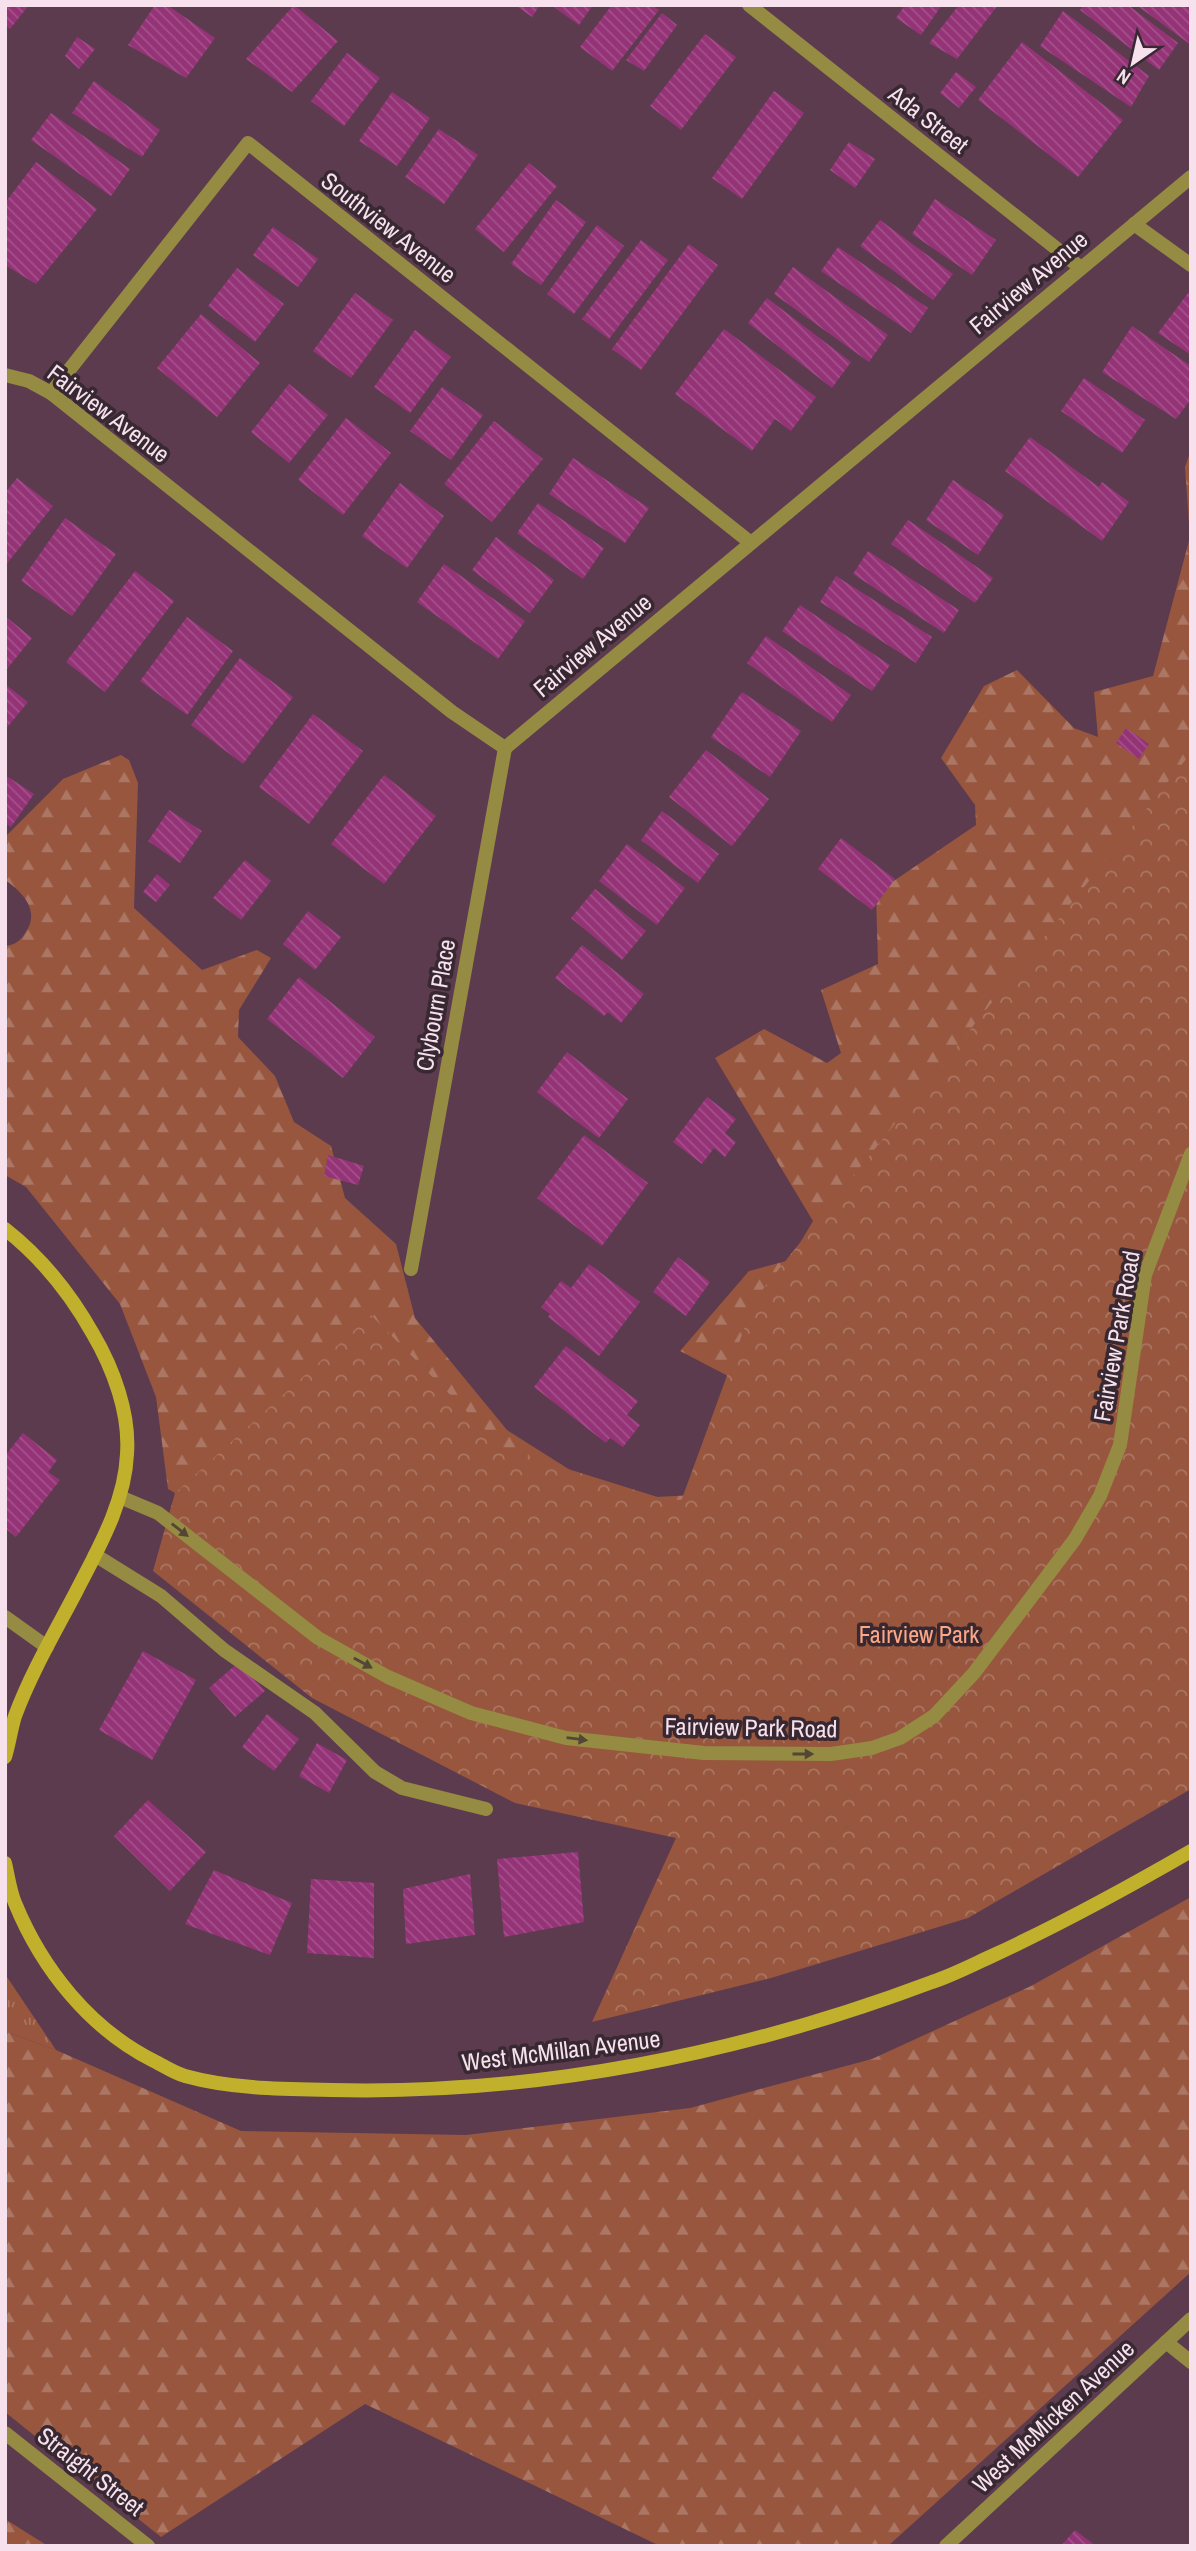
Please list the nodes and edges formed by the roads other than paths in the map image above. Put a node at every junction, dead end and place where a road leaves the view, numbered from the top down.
1 (749, 5) edge
2 (1191, 177) edge
3 (1134, 224) junction
4 (1191, 265) edge
5 (1081, 268) junction
6 (5, 375) edge
7 (51, 393) junction
8 (751, 543) junction
9 (505, 748) junction
10 (1191, 1154) edge
11 (5, 1229) edge
12 (411, 1269) dead end
13 (120, 1497) junction
14 (95, 1555) junction
15 (5, 1617) edge
16 (47, 1647) junction
17 (5, 1757) edge
18 (486, 1809) dead end
19 (1191, 1851) edge
20 (5, 1863) edge
21 (1191, 2319) edge
22 (1166, 2342) junction
23 (1191, 2362) edge
24 (5, 2433) edge
25 (148, 2546) edge
26 (946, 2546) edge

1 - 5 street, Ada Street
2 - 3 street, Fairview Avenue
3 - 4 street
3 - 5 street, Fairview Avenue
5 - 8 street, Fairview Avenue
6 - 7 street, Fairview Avenue
7 - 8 street, Southview Avenue
7 - 9 street, Fairview Avenue
8 - 9 street, Fairview Avenue
9 - 12 street, Clybourn Place
13 -> 10 street, Fairview Park Road
11 - 13 main road
13 - 14 main road
14 - 16 main road
14 - 18 street
15 - 16 street
16 - 17 main road
19 - 20 main road, West McMillan Avenue
21 - 22 street, West McMicken Avenue
22 - 23 street
22 - 26 street, West McMicken Avenue
24 - 25 street, Straight Street

